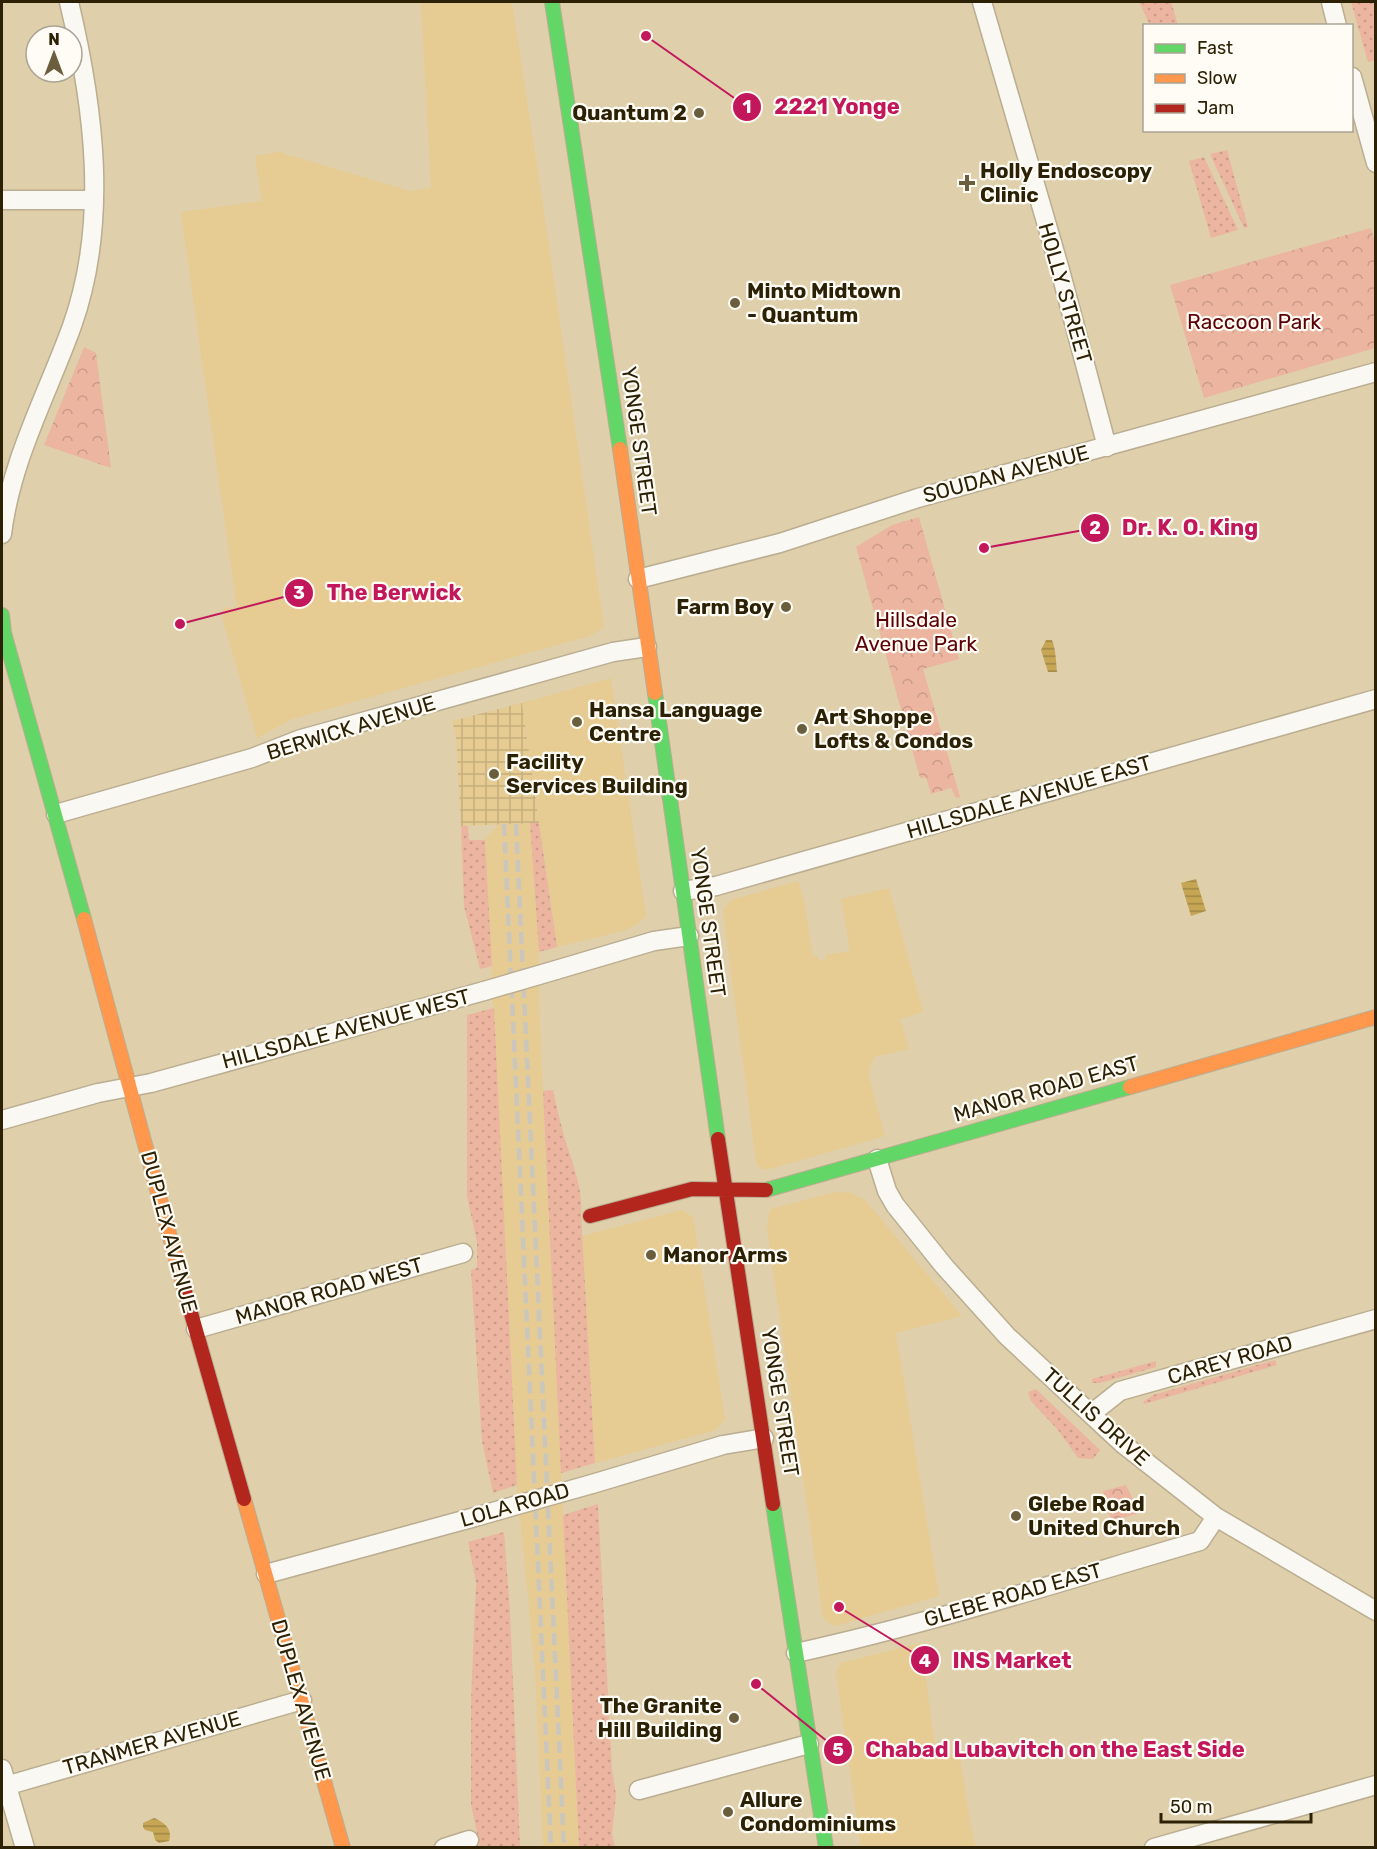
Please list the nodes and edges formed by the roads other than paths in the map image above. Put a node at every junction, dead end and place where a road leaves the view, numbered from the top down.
1 (69, 2) edge
2 (552, 2) edge
3 (982, 2) edge
4 (1331, 2) edge
5 (1336, 24) edge
6 (1353, 81) edge
7 (1376, 163) edge
8 (2, 200) edge
9 (94, 200) junction
10 (1376, 372) edge
11 (1107, 447) junction
12 (2, 534) edge
13 (638, 579) junction
14 (2, 615) edge
15 (647, 647) junction
16 (1376, 699) edge
17 (56, 814) junction
18 (683, 891) junction
19 (689, 936) junction
20 (1376, 1017) edge
21 (129, 1087) junction
22 (2, 1120) edge
23 (877, 1160) junction
24 (726, 1191) junction
25 (591, 1216) dead end
26 (463, 1252) dead end
27 (1376, 1319) edge
28 (196, 1329) junction
29 (1092, 1414) junction
30 (764, 1438) junction
31 (1216, 1517) junction
32 (266, 1574) junction
33 (1376, 1611) edge
34 (796, 1653) junction
35 (302, 1700) junction
36 (809, 1744) junction
37 (3, 1780) edge
38 (1376, 1785) edge
39 (639, 1790) dead end
40 (469, 1840) dead end
41 (25, 1848) edge
42 (343, 1848) edge
43 (444, 1848) edge
44 (826, 1848) edge
45 (1154, 1848) edge

1 - 9 street
2 - 13 street, YONGE STREET
3 - 11 street, HOLLY STREET
4 - 5 street
6 - 7 street
8 - 9 street
9 - 12 street
10 - 11 street, SOUDAN AVENUE
11 - 13 street, SOUDAN AVENUE
13 - 15 street, YONGE STREET
14 - 17 street, DUPLEX AVENUE
15 - 17 street, BERWICK AVENUE
15 - 18 street, YONGE STREET
16 - 18 street, HILLSDALE AVENUE EAST
17 - 21 street, DUPLEX AVENUE
18 - 19 street, YONGE STREET
19 - 21 street, HILLSDALE AVENUE WEST, bridge
19 - 24 street, YONGE STREET
20 - 23 street, MANOR ROAD EAST
21 - 22 street, HILLSDALE AVENUE WEST
21 - 28 street, DUPLEX AVENUE
23 - 24 street, MANOR ROAD EAST
23 - 29 street, TULLIS DRIVE
24 - 25 street
24 - 30 street, YONGE STREET
26 - 28 street, MANOR ROAD WEST
27 - 29 street, CAREY ROAD
28 - 32 street, DUPLEX AVENUE
29 - 31 street, TULLIS DRIVE
30 - 32 street, LOLA ROAD, bridge
30 - 34 street, YONGE STREET
31 - 33 street, TULLIS DRIVE
31 - 34 street, GLEBE ROAD EAST
32 - 35 street, DUPLEX AVENUE
34 - 36 street, YONGE STREET
35 - 37 street, TRANMER AVENUE
35 - 42 street, DUPLEX AVENUE
36 - 39 street
36 - 44 street, YONGE STREET
37 - 41 street
38 - 45 street
40 - 43 street

